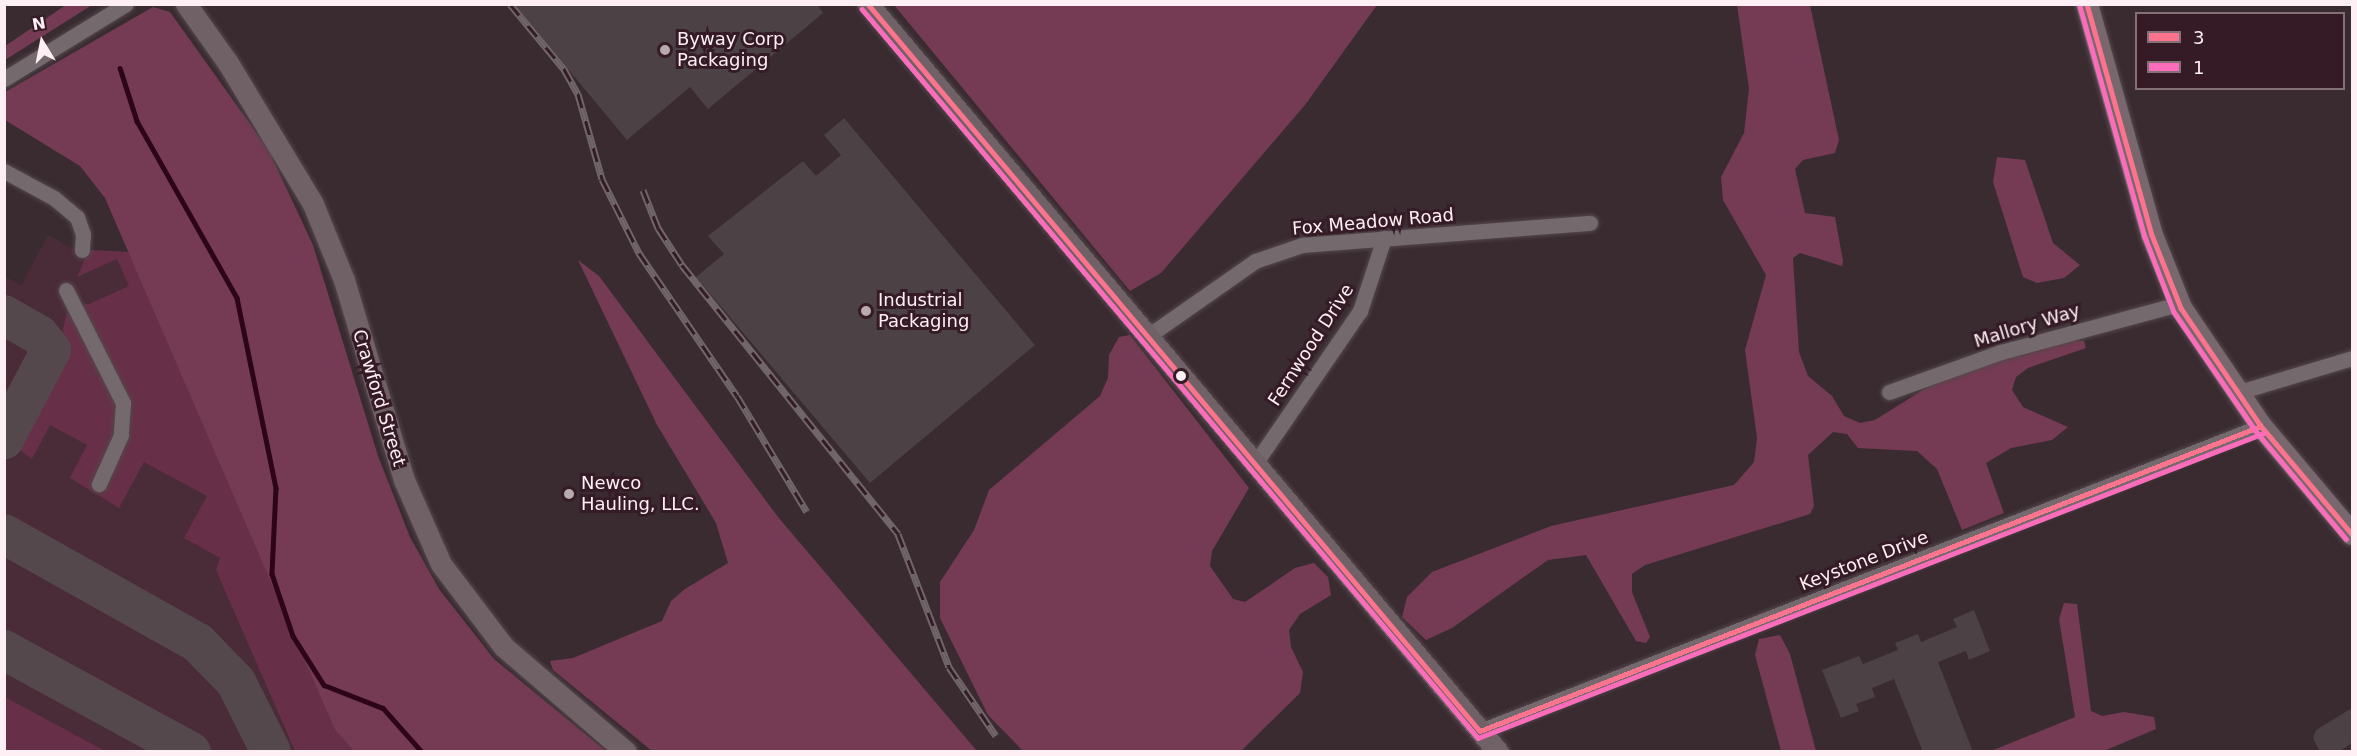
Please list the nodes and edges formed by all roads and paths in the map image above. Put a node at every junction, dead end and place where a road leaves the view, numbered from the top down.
1 (126, 4) edge
2 (186, 4) edge
3 (868, 4) edge
4 (2087, 4) edge
5 (4, 79) edge
6 (4, 171) edge
7 (1590, 223) dead end
8 (1384, 238) junction
9 (82, 250) dead end
10 (66, 290) dead end
11 (2179, 304) junction
12 (1148, 336) junction
13 (2352, 358) edge
14 (1889, 392) dead end
15 (2239, 392) junction
16 (2261, 426) junction
17 (1254, 465) junction
18 (99, 484) dead end
19 (2352, 534) edge
20 (1480, 731) junction
21 (626, 752) edge
22 (1498, 752) edge

1 - 5 street
2 - 21 street, Crawford Street
3 - 12 street
4 - 11 main road
6 - 9 street
7 - 8 street, Fox Meadow Road
8 - 12 street, Fox Meadow Road
8 - 17 street, Fernwood Drive
10 - 18 street
11 - 14 street, Mallory Way
11 - 15 main road
12 - 17 street
13 - 15 street
15 - 16 main road
16 - 19 main road
16 - 20 street, Keystone Drive
17 - 20 street
20 - 22 street

